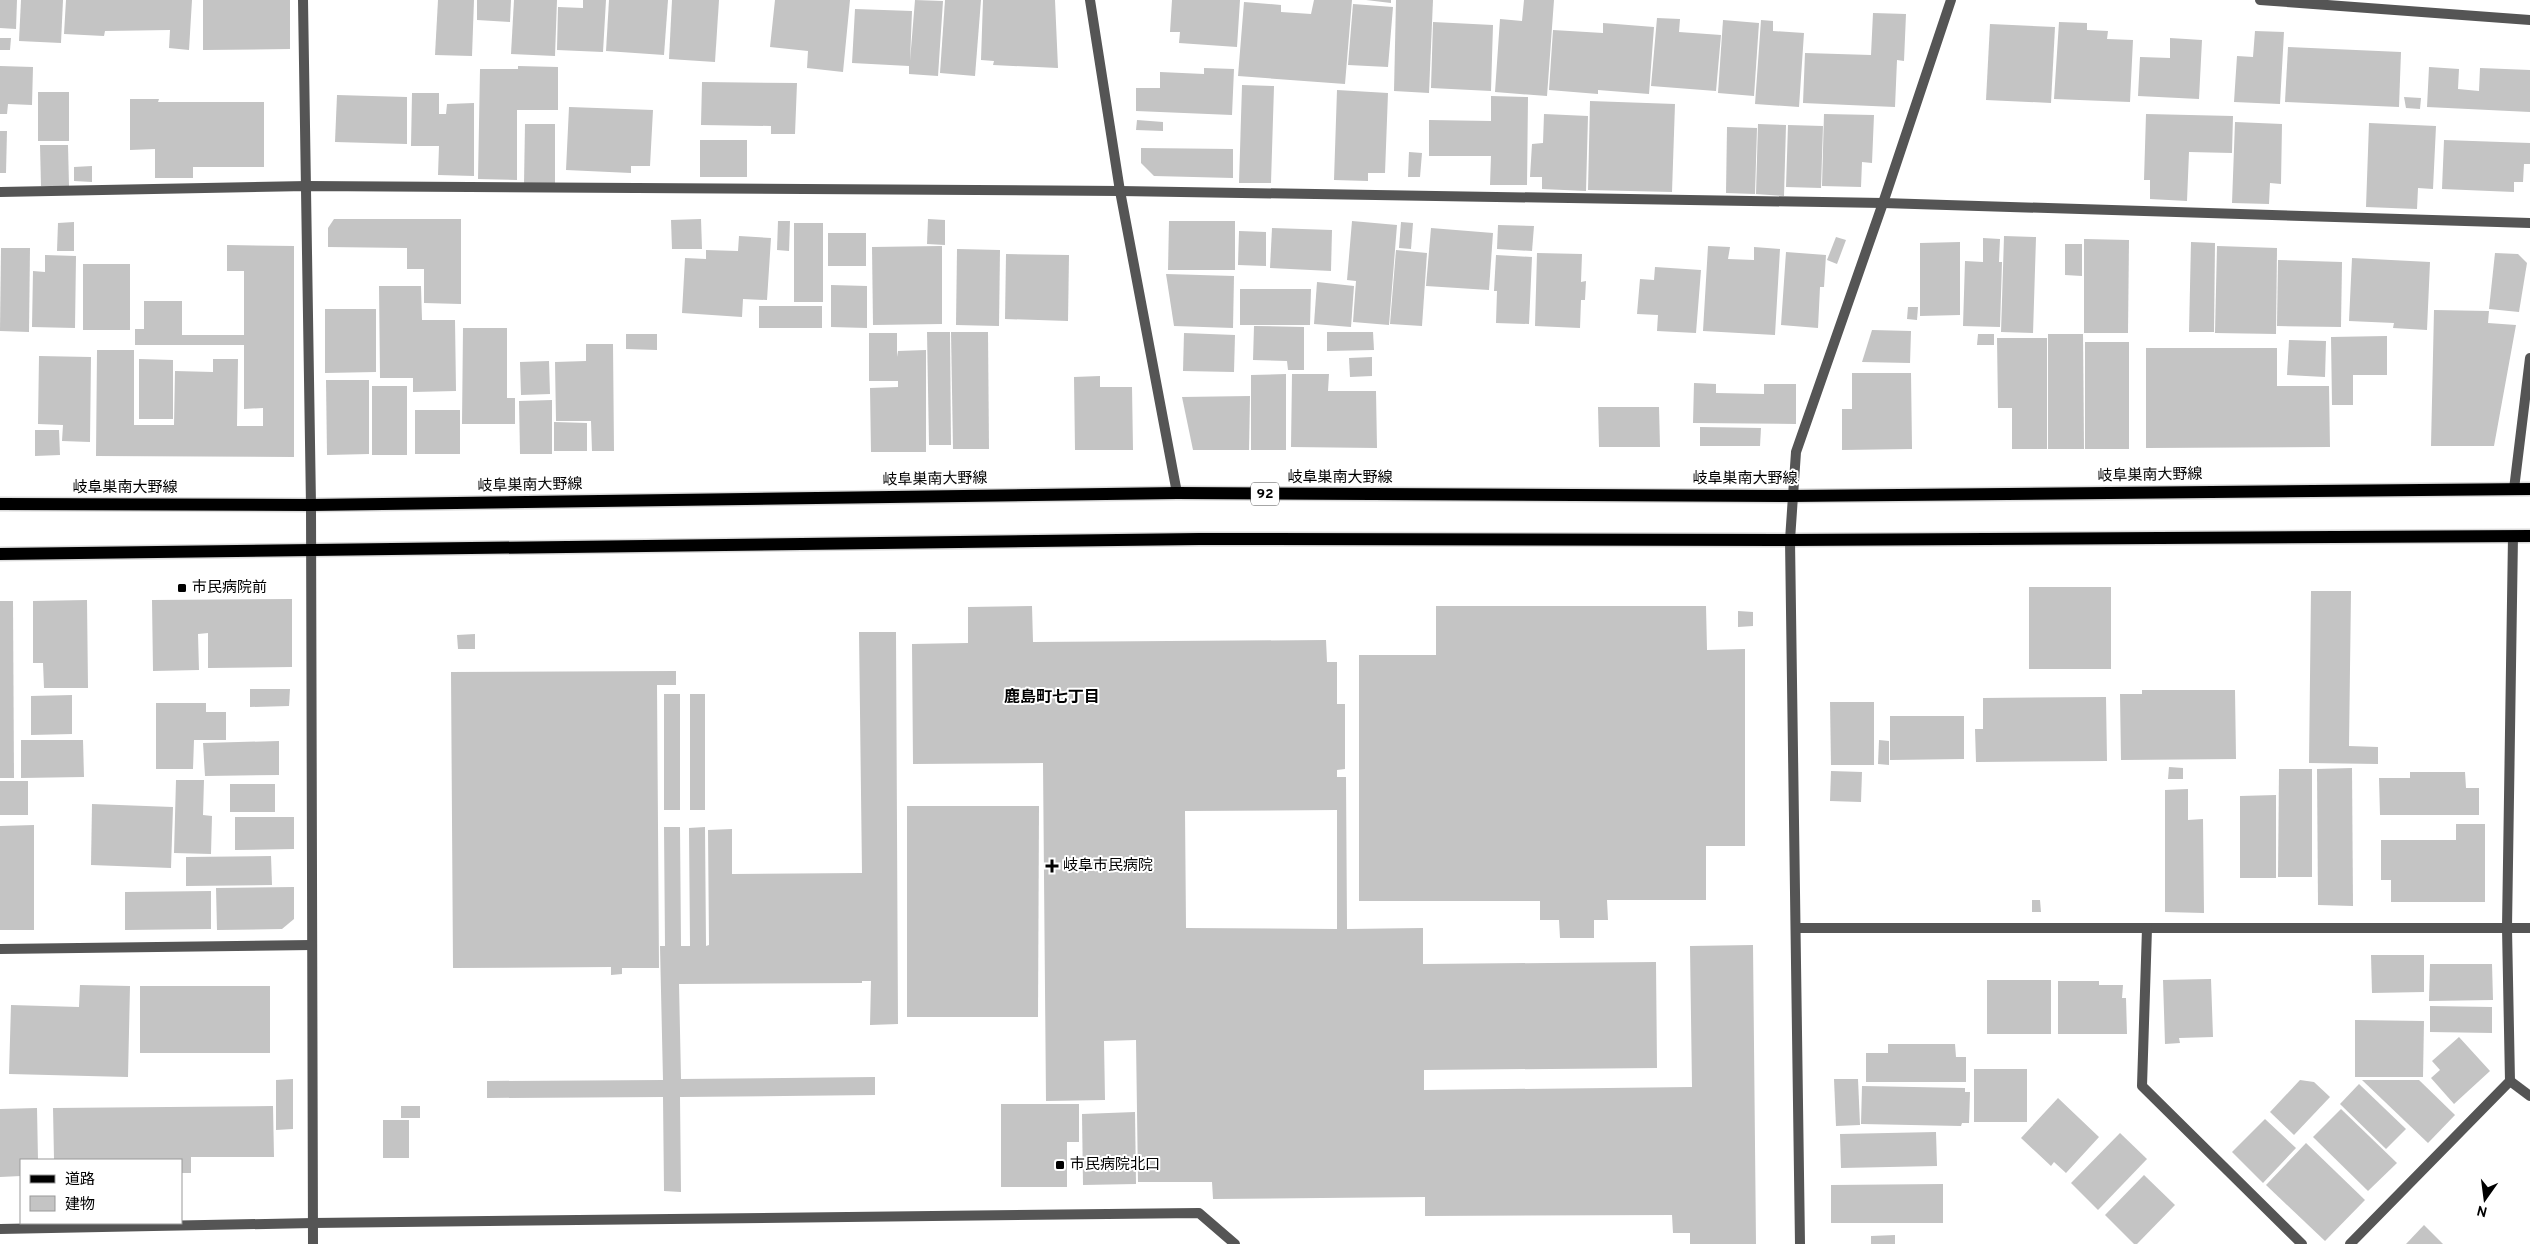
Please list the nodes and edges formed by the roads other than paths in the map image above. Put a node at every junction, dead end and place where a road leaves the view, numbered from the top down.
1 (303, 0) edge
2 (1090, 0) edge
3 (1951, 0) edge
4 (2260, 0) edge
5 (2530, 20) edge
6 (307, 186) junction
7 (1120, 191) junction
8 (0, 192) edge
9 (1883, 203) junction
10 (2530, 223) edge
11 (2530, 358) edge
12 (2514, 489) junction
13 (2530, 489) edge
14 (1177, 493) junction
15 (1791, 496) junction
16 (0, 504) edge
17 (311, 505) junction
18 (2513, 536) junction
19 (2530, 536) edge
20 (1790, 540) junction
21 (311, 549) junction
22 (0, 554) edge
23 (1797, 928) junction
24 (2147, 928) junction
25 (2507, 928) junction
26 (2530, 928) edge
27 (312, 945) junction
28 (0, 949) edge
29 (2510, 1081) junction
30 (2530, 1096) edge
31 (313, 1222) junction
32 (0, 1228) edge
33 (313, 1244) edge
34 (1235, 1244) edge
35 (1800, 1244) edge
36 (2302, 1244) edge
37 (2350, 1244) edge

1 - 6 street
2 - 7 street
3 - 9 street
4 - 5 street
6 - 7 street
6 - 8 street
6 - 17 street
7 - 9 street
7 - 14 street
9 - 10 street
9 - 15 street
11 - 12 street
12 - 13 main road, 岐阜巣南大野線 / 92
12 - 15 main road, 岐阜巣南大野線 / 92
14 - 15 main road, 岐阜巣南大野線 / 92
14 - 17 main road, 岐阜巣南大野線 / 92
15 - 20 street
16 - 17 main road, 岐阜巣南大野線 / 92
17 - 21 street
18 - 19 main road
18 - 20 main road
18 - 25 street
20 - 21 main road
20 - 23 street
21 - 22 main road
21 - 27 street
23 - 24 street
23 - 35 street
24 - 25 street
24 - 36 street
25 - 26 street
25 - 29 street
27 - 28 street
27 - 31 street
29 - 30 street
29 - 37 street
31 - 32 street
31 - 33 street
31 - 34 street

